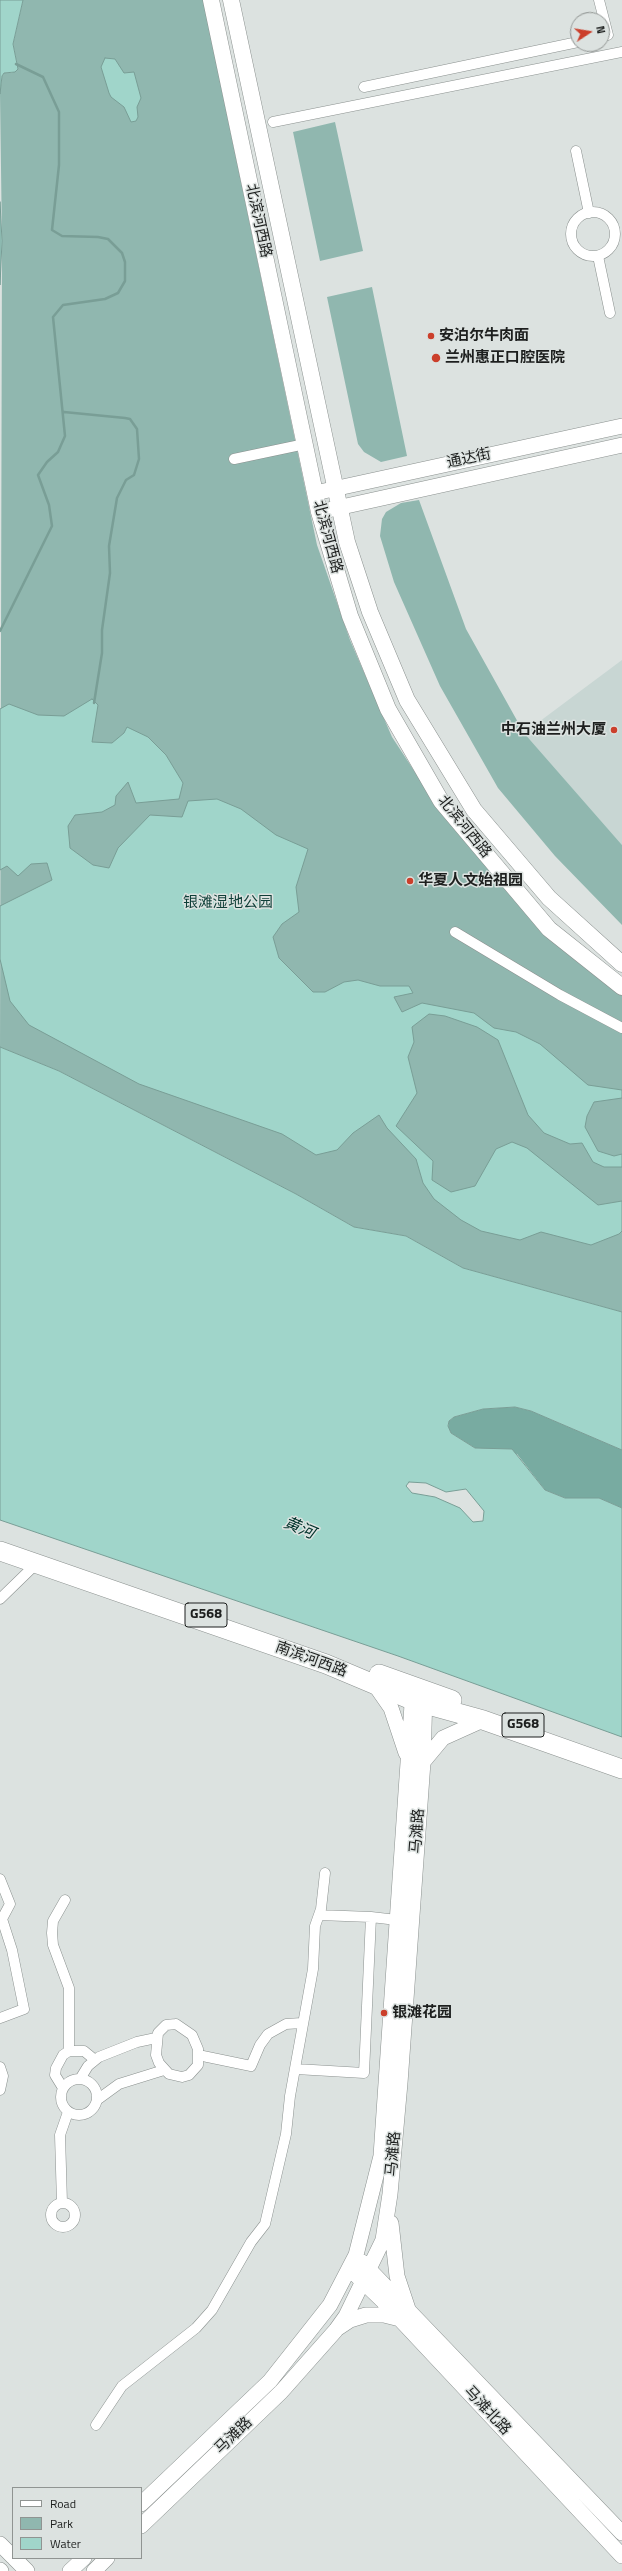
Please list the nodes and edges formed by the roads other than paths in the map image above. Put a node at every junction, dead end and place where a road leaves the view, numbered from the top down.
1 (211, 0) edge
2 (231, 0) edge
3 (599, 0) edge
4 (602, 12) edge
5 (570, 44) edge
6 (622, 52) edge
7 (364, 87) dead end
8 (273, 122) dead end
9 (576, 151) dead end
10 (589, 213) junction
11 (598, 256) junction
12 (610, 313) dead end
13 (622, 426) edge
14 (305, 444) junction
15 (622, 445) edge
16 (234, 459) dead end
17 (336, 488) junction
18 (315, 493) junction
19 (339, 506) junction
20 (319, 512) junction
21 (455, 932) dead end
22 (622, 964) edge
23 (622, 987) edge
24 (622, 1028) edge
25 (1, 1550) edge
26 (36, 1564) junction
27 (0, 1599) edge
28 (375, 1685) junction
29 (419, 1695) junction
30 (484, 1720) junction
31 (622, 1761) edge
32 (416, 1762) junction
33 (622, 1769) edge
34 (325, 1872) dead end
35 (0, 1879) edge
36 (66, 1900) dead end
37 (319, 1915) junction
38 (371, 1917) junction
39 (397, 1920) junction
40 (0, 2018) edge
41 (302, 2023) junction
42 (156, 2038) junction
43 (69, 2052) junction
44 (198, 2055) junction
45 (95, 2060) junction
46 (0, 2067) edge
47 (296, 2069) junction
48 (164, 2070) junction
49 (80, 2079) junction
50 (62, 2088) junction
51 (0, 2090) edge
52 (96, 2100) junction
53 (68, 2112) junction
54 (390, 2194) junction
55 (62, 2203) dead end
56 (353, 2262) junction
57 (365, 2275) junction
58 (405, 2316) junction
59 (336, 2330) junction
60 (96, 2426) dead end
61 (142, 2503) edge
62 (142, 2525) edge
63 (622, 2533) edge
64 (0, 2544) edge
65 (12, 2556) edge
66 (622, 2556) edge
67 (15, 2559) edge
68 (83, 2559) edge
69 (106, 2559) edge
70 (27, 2571) edge
71 (70, 2571) edge
72 (94, 2571) edge

1 - 14 main road, 北滨河西路
2 - 17 main road, 北滨河西路
3 - 4 street
5 - 7 street
6 - 8 street
9 - 10 street
10 - 11 street
10 - 11 street
11 - 12 street
13 - 17 main road, 通达街
14 - 16 street
14 - 18 main road, 北滨河西路
15 - 19 main road, 通达街
17 - 18 main road, 通达街
17 - 19 main road, 北滨河西路
18 - 20 main road, 北滨河西路
19 - 20 main road, 通达街
19 - 22 main road, 北滨河西路
20 - 23 main road, 北滨河西路
21 - 24 street
25 - 26 highway, 南滨河西路 / G568
25 - 29 highway, 南滨河西路 / G568
26 - 27 street
26 - 28 highway, 南滨河西路 / G568
28 - 29 highway, 南滨河西路 / G568
28 - 32 main road
29 - 30 highway, 南滨河西路 / G568
29 - 31 highway, 南滨河西路 / G568
29 - 32 main road, 马滩路
30 - 32 main road
30 - 33 highway, 南滨河西路 / G568
32 - 39 main road, 马滩路
32 - 54 main road, 马滩路
34 - 37 street
35 - 40 street
36 - 43 street
37 - 38 street
37 - 41 street
38 - 39 street
38 - 47 street
39 - 56 main road, 马滩路
41 - 44 street
41 - 47 street
42 - 44 street
42 - 45 street
42 - 48 street
43 - 45 street
43 - 50 street
44 - 48 street
45 - 49 street
46 - 51 street
47 - 60 street
48 - 52 street
49 - 50 street
49 - 52 street
50 - 53 street
52 - 53 street
53 - 55 street
54 - 57 main road, 马滩路
54 - 58 main road
56 - 57 main road, 马滩北路
56 - 61 main road, 马滩路
57 - 58 main road, 马滩北路
57 - 59 main road, 马滩路
58 - 59 main road
58 - 63 main road, 马滩北路
58 - 66 main road, 马滩北路
59 - 62 main road, 马滩路
64 - 65 main road
67 - 70 main road
68 - 71 main road
69 - 72 main road

